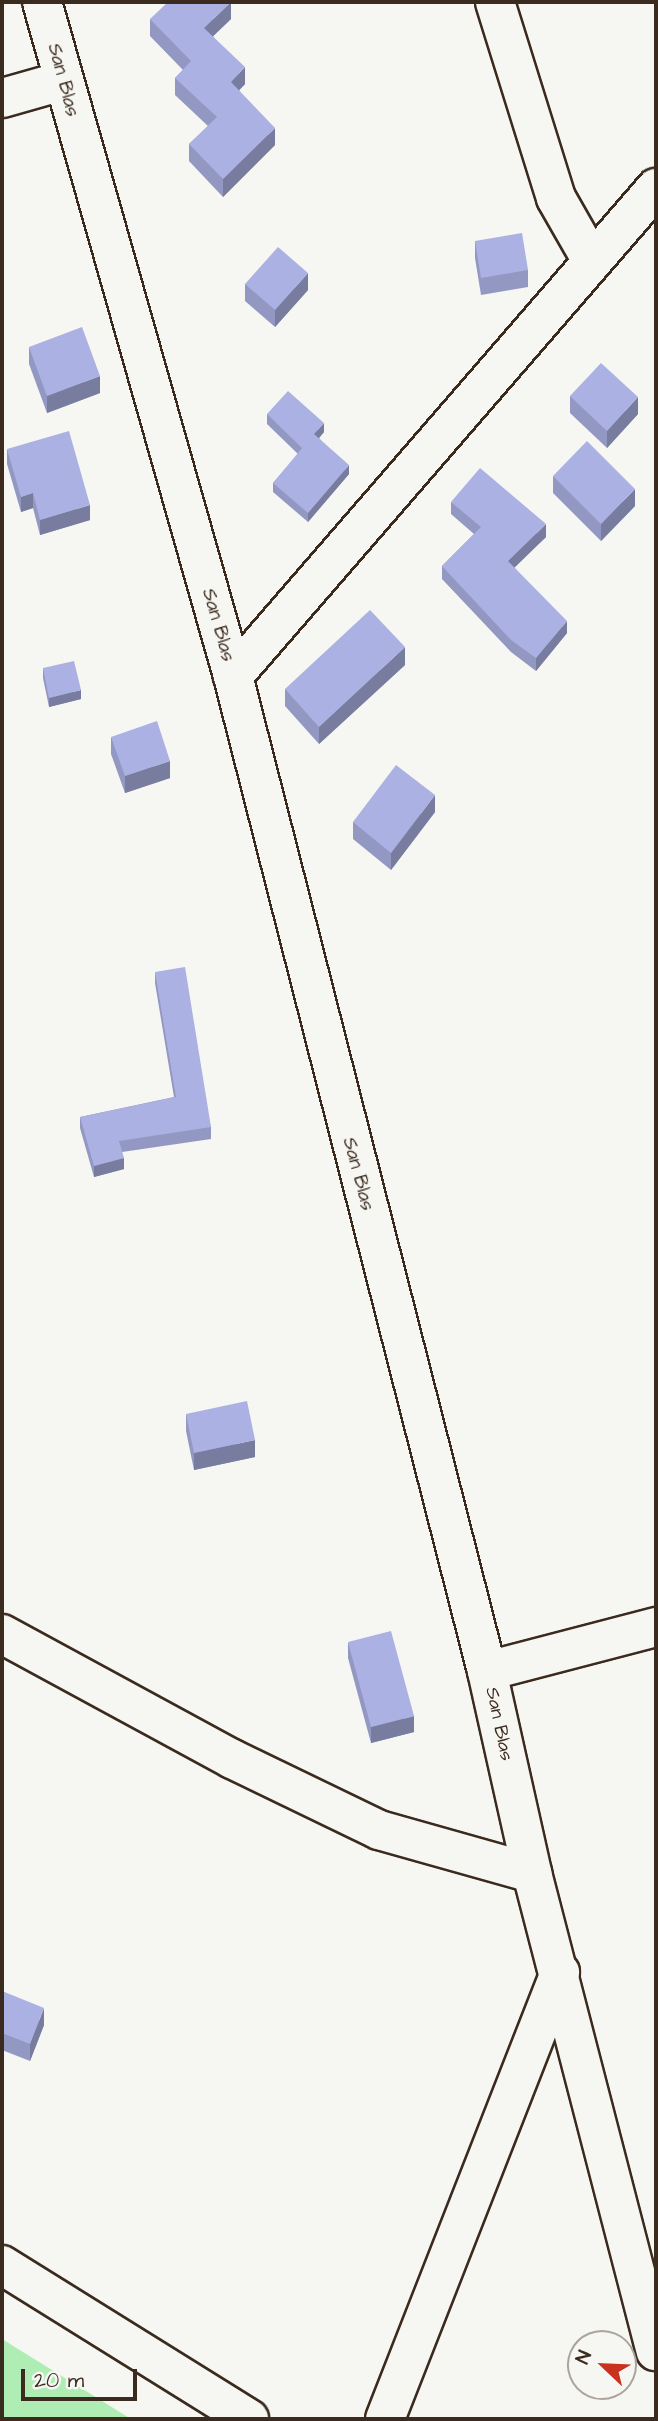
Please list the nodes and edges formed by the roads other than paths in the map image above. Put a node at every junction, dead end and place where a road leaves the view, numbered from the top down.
1 (42, 2) edge
2 (495, 2) edge
3 (62, 81) junction
4 (2, 97) edge
5 (656, 188) edge
6 (592, 261) junction
7 (233, 676) junction
8 (656, 1627) edge
9 (2, 1634) edge
10 (487, 1671) junction
11 (532, 1873) junction
12 (560, 1972) junction
13 (2, 2265) edge
14 (656, 2351) edge
15 (249, 2419) edge
16 (385, 2419) edge

1 - 3 street, San Blas
2 - 6 street
3 - 4 street
3 - 7 street, San Blas
5 - 6 street
6 - 7 street
7 - 10 street, San Blas
8 - 10 street
9 - 11 street
10 - 11 street, San Blas
11 - 12 street, San Blas
12 - 14 street, San Blas
12 - 16 street
13 - 15 street

